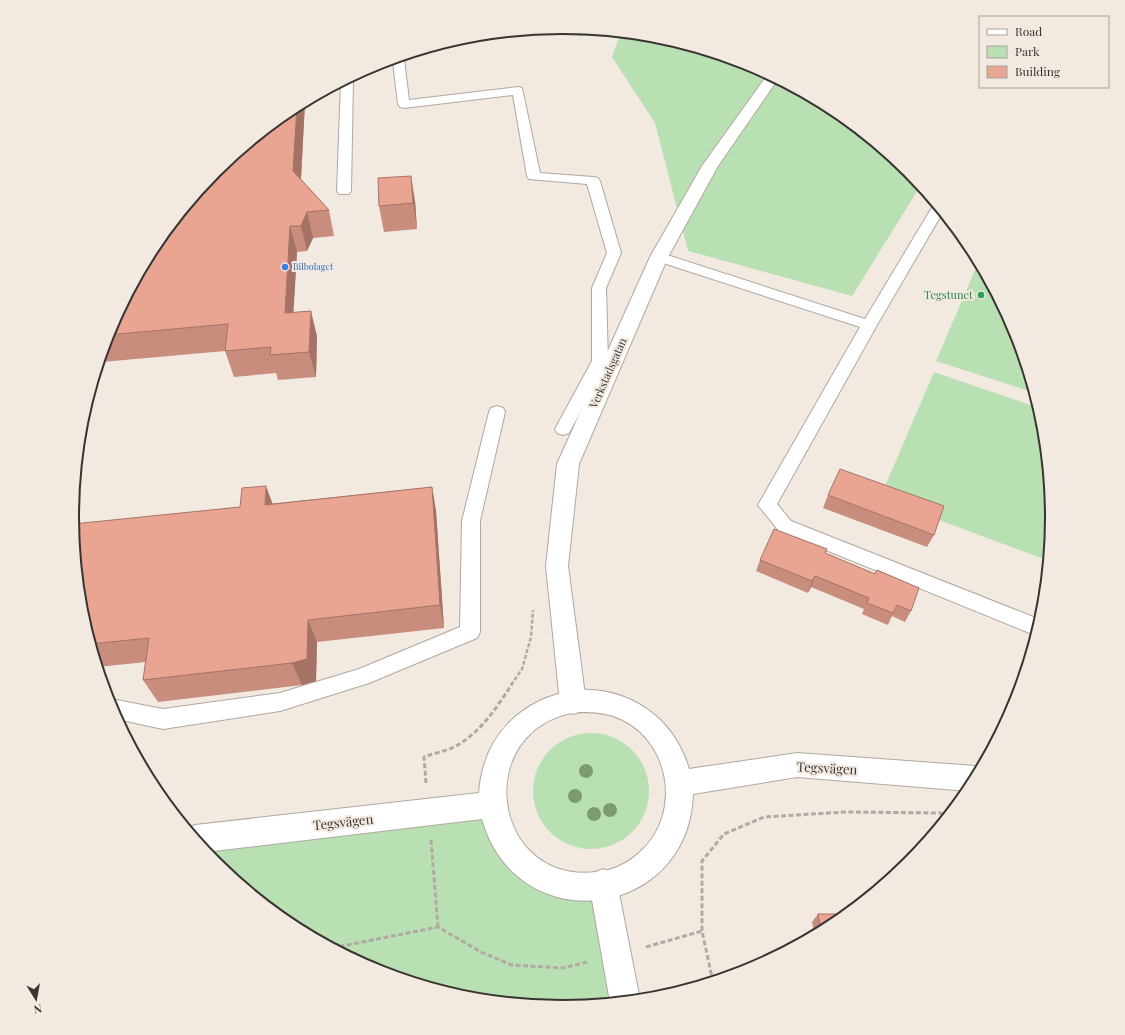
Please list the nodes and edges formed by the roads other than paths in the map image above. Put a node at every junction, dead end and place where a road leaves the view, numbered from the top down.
1 (399, 63) edge
2 (769, 81) edge
3 (347, 85) edge
4 (344, 191) dead end
5 (936, 211) edge
6 (659, 257) junction
7 (869, 325) junction
8 (497, 412) dead end
9 (563, 429) dead end
10 (1034, 626) edge
11 (573, 703) junction
12 (119, 710) edge
13 (969, 778) edge
14 (680, 783) junction
15 (492, 805) junction
16 (201, 838) edge
17 (603, 883) junction
18 (624, 997) edge

1 - 9 lane
2 - 6 street, Verkstadsgatan
3 - 4 lane
5 - 7 lane
6 - 7 lane
6 - 11 street, Verkstadsgatan
7 - 10 lane
8 - 12 lane
11 - 14 street
11 - 15 street
13 - 14 street, Tegsvägen
14 - 17 street
15 - 16 street, Tegsvägen
15 - 17 street
17 - 18 street

